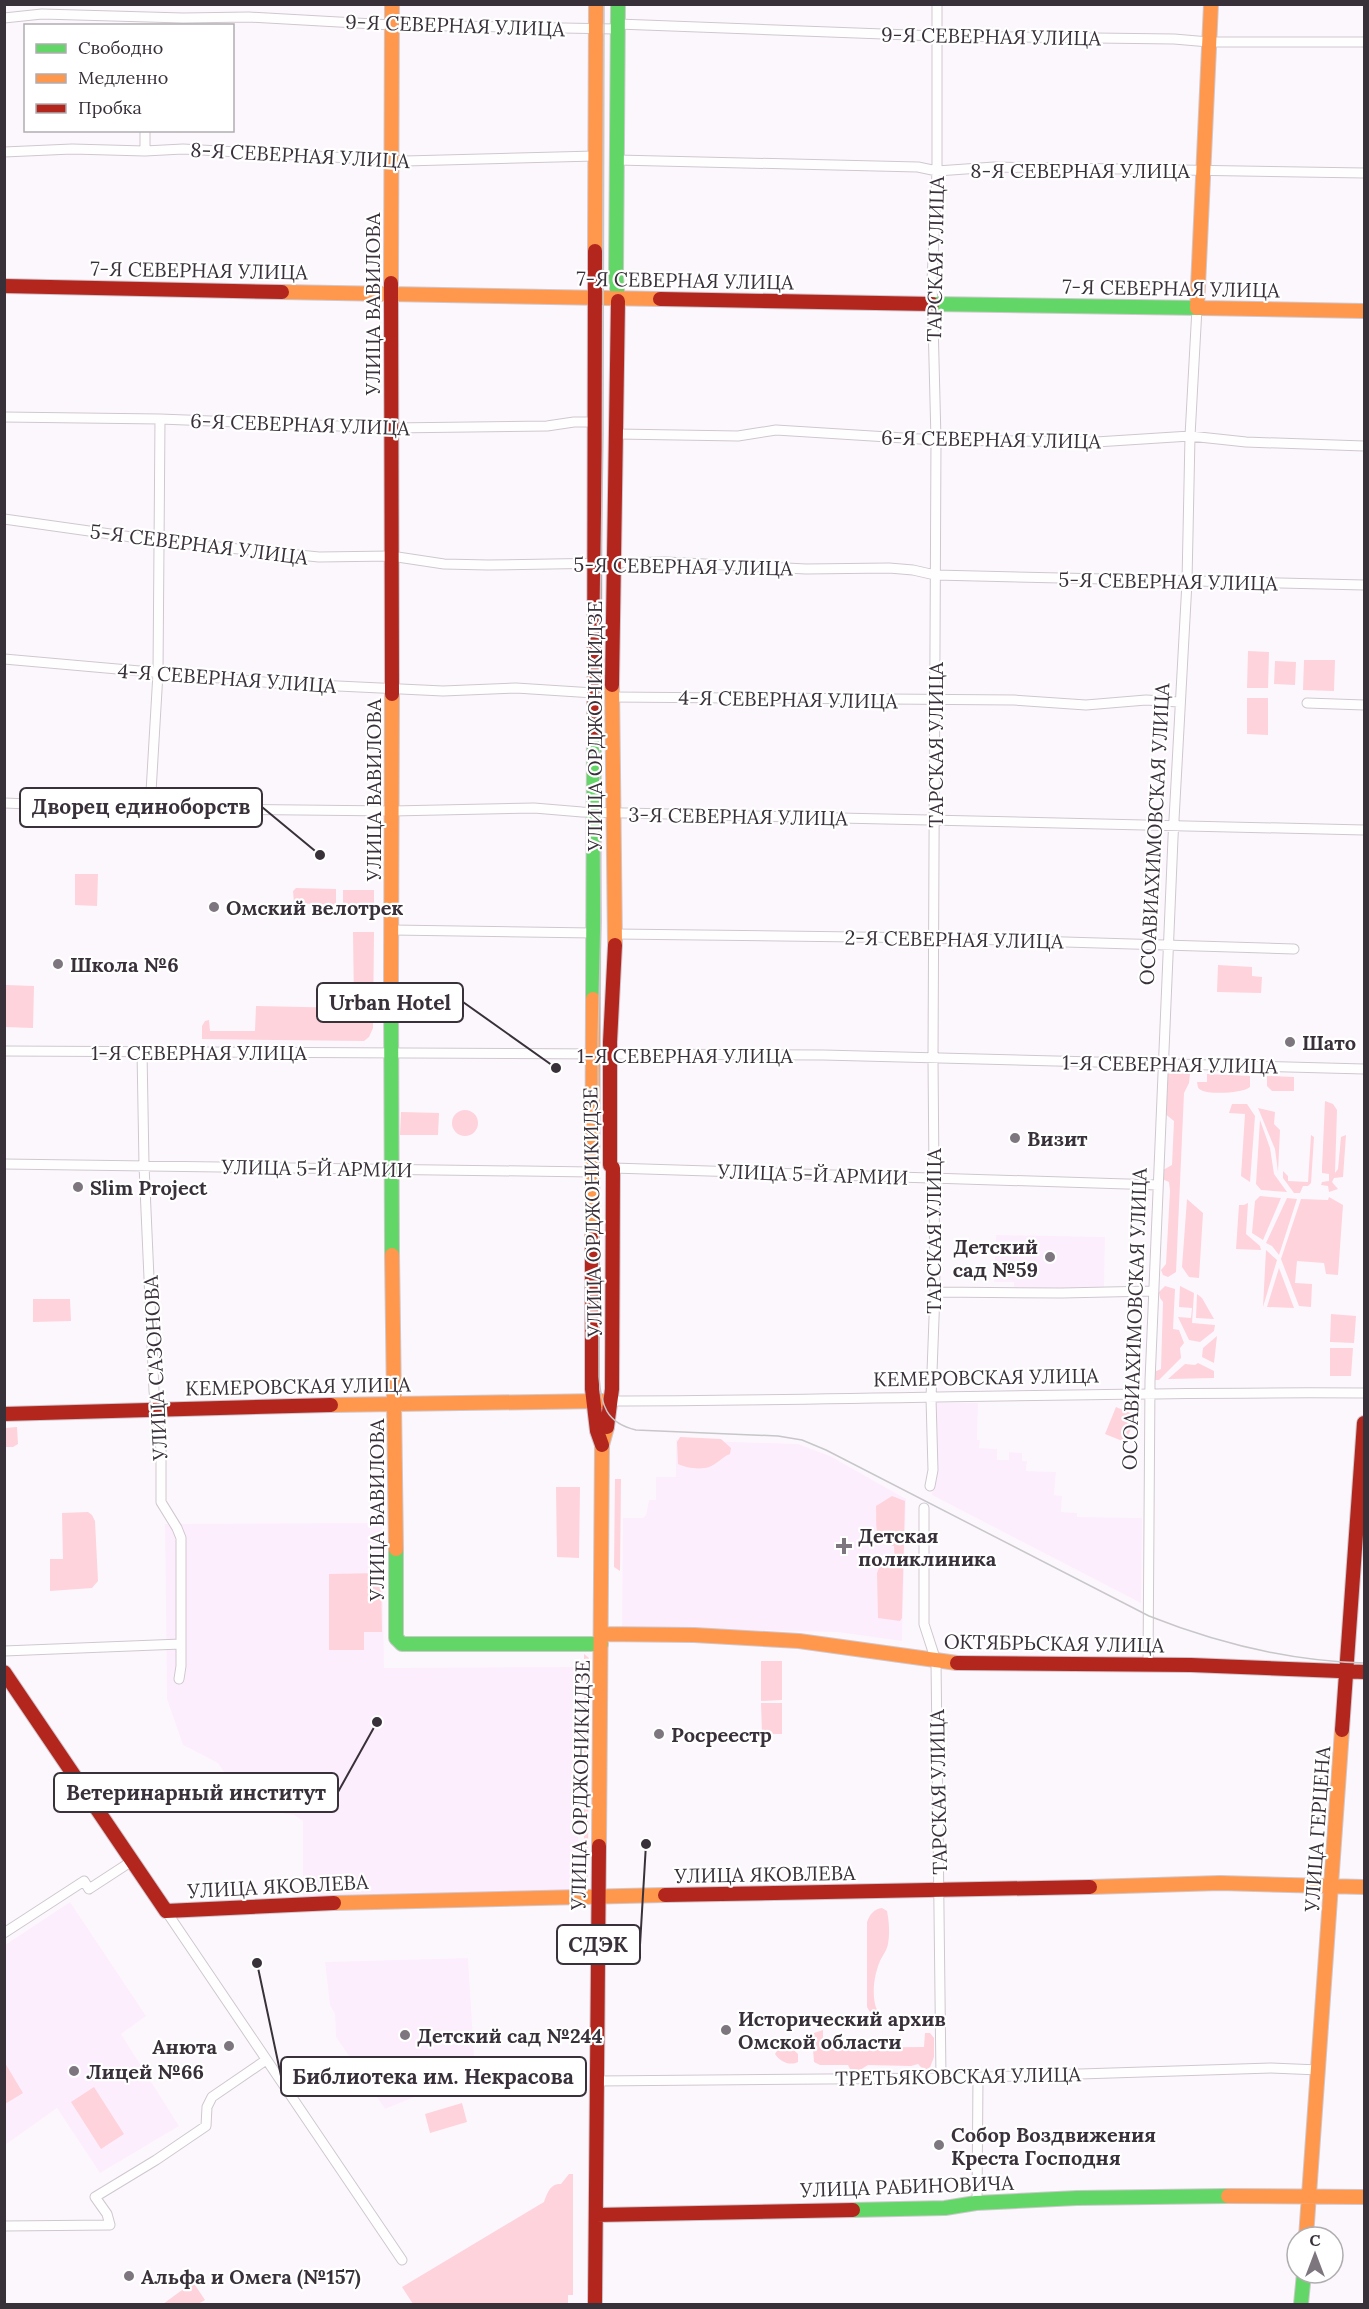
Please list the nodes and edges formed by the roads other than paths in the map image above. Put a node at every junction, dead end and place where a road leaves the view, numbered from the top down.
1 (392, 4) edge
2 (596, 4) edge
3 (618, 4) edge
4 (937, 4) edge
5 (1211, 4) edge
6 (4, 18) edge
7 (147, 21) edge
8 (392, 25) junction
9 (617, 27) junction
10 (596, 29) junction
11 (937, 36) junction
12 (1209, 42) junction
13 (1365, 42) edge
14 (145, 132) edge
15 (145, 151) junction
16 (4, 152) edge
17 (595, 156) junction
18 (393, 159) junction
19 (616, 160) junction
20 (1204, 170) junction
21 (937, 171) junction
22 (1365, 173) edge
23 (4, 286) edge
24 (392, 293) junction
25 (594, 298) junction
26 (617, 299) junction
27 (932, 304) junction
28 (1197, 308) junction
29 (1365, 311) edge
30 (4, 417) edge
31 (160, 419) junction
32 (595, 422) junction
33 (391, 428) junction
34 (617, 434) junction
35 (1190, 436) junction
36 (936, 440) junction
37 (1365, 446) edge
38 (4, 519) edge
39 (159, 541) junction
40 (391, 556) junction
41 (594, 562) junction
42 (614, 562) junction
43 (935, 575) junction
44 (1186, 582) junction
45 (1365, 585) edge
46 (4, 659) edge
47 (158, 673) junction
48 (392, 689) junction
49 (594, 693) junction
50 (612, 698) junction
51 (936, 701) junction
52 (1179, 702) junction
53 (1307, 703) dead end
54 (1365, 705) edge
55 (4, 803) edge
56 (150, 809) junction
57 (392, 810) junction
58 (594, 812) junction
59 (612, 813) junction
60 (935, 820) junction
61 (1174, 826) junction
62 (1365, 830) edge
63 (392, 930) junction
64 (593, 933) junction
65 (615, 934) junction
66 (934, 938) junction
67 (1169, 944) junction
68 (1294, 949) dead end
69 (4, 1051) edge
70 (142, 1051) junction
71 (390, 1053) junction
72 (610, 1054) junction
73 (593, 1055) junction
74 (933, 1059) junction
75 (1163, 1064) junction
76 (1365, 1069) edge
77 (4, 1164) edge
78 (144, 1165) junction
79 (391, 1168) junction
80 (613, 1168) junction
81 (592, 1172) junction
82 (934, 1177) junction
83 (1158, 1185) junction
84 (1154, 1291) junction
85 (935, 1292) junction
86 (1365, 1394) edge
87 (1150, 1395) junction
88 (931, 1398) junction
89 (593, 1401) junction
90 (608, 1401) junction
91 (395, 1403) junction
92 (156, 1409) junction
93 (4, 1414) edge
94 (1365, 1423) edge
95 (602, 1445) junction
96 (930, 1486) dead end
97 (924, 1508) dead end
98 (601, 1639) junction
99 (181, 1644) junction
100 (402, 1644) joint
101 (4, 1652) edge
102 (936, 1661) junction
103 (1148, 1665) junction
104 (1347, 1671) junction
105 (4, 1672) edge
106 (1365, 1672) edge
107 (179, 1679) dead end
108 (132, 1861) junction
109 (1332, 1885) junction
110 (1365, 1887) edge
111 (939, 1891) junction
112 (599, 1896) junction
113 (166, 1911) junction
114 (4, 1933) edge
115 (266, 2060) junction
116 (1319, 2070) junction
117 (978, 2077) junction
118 (941, 2078) junction
119 (597, 2081) junction
120 (1308, 2196) junction
121 (1365, 2197) edge
122 (977, 2203) junction
123 (596, 2215) junction
124 (1307, 2225) edge
125 (4, 2226) edge
126 (402, 2260) dead end
127 (1303, 2285) edge
128 (595, 2304) edge
129 (1301, 2304) edge

1 - 8 main road, УЛИЦА ВАВИЛОВА
2 - 10 main road, УЛИЦА ОРДЖОНИКИДЗЕ
3 - 9 main road, УЛИЦА ОРДЖОНИКИДЗЕ
4 - 11 street, ТАРСКАЯ УЛИЦА
5 - 12 main road, ОСОАВИАХИМОВСКАЯ УЛИЦА
6 - 7 street, 9-Я СЕВЕРНАЯ УЛИЦА
7 - 8 street, 9-Я СЕВЕРНАЯ УЛИЦА
8 - 10 street, 9-Я СЕВЕРНАЯ УЛИЦА
8 - 18 main road, УЛИЦА ВАВИЛОВА
9 - 10 street, 9-Я СЕВЕРНАЯ УЛИЦА
9 - 11 street, 9-Я СЕВЕРНАЯ УЛИЦА
9 - 19 main road, УЛИЦА ОРДЖОНИКИДЗЕ
10 - 17 main road, УЛИЦА ОРДЖОНИКИДЗЕ
11 - 12 street, 9-Я СЕВЕРНАЯ УЛИЦА
11 - 21 street, ТАРСКАЯ УЛИЦА
12 - 13 street, 9-Я СЕВЕРНАЯ УЛИЦА
12 - 20 main road, ОСОАВИАХИМОВСКАЯ УЛИЦА
14 - 15 street
15 - 16 street, 8-Я СЕВЕРНАЯ УЛИЦА
15 - 18 street, 8-Я СЕВЕРНАЯ УЛИЦА
17 - 18 street, 8-Я СЕВЕРНАЯ УЛИЦА
17 - 25 main road, УЛИЦА ОРДЖОНИКИДЗЕ
18 - 24 main road, УЛИЦА ВАВИЛОВА
19 - 21 street, 8-Я СЕВЕРНАЯ УЛИЦА
19 - 26 main road, УЛИЦА ОРДЖОНИКИДЗЕ
20 - 21 street, 8-Я СЕВЕРНАЯ УЛИЦА
20 - 22 street, 8-Я СЕВЕРНАЯ УЛИЦА
20 - 28 main road, ОСОАВИАХИМОВСКАЯ УЛИЦА
21 - 27 street, ТАРСКАЯ УЛИЦА
23 - 24 main road, 7-Я СЕВЕРНАЯ УЛИЦА
24 - 25 main road, 7-Я СЕВЕРНАЯ УЛИЦА
24 - 33 main road, УЛИЦА ВАВИЛОВА
25 - 26 main road, 7-Я СЕВЕРНАЯ УЛИЦА
25 - 32 main road, УЛИЦА ОРДЖОНИКИДЗЕ
26 - 27 main road, 7-Я СЕВЕРНАЯ УЛИЦА
26 - 34 main road, УЛИЦА ОРДЖОНИКИДЗЕ
27 - 28 main road, 7-Я СЕВЕРНАЯ УЛИЦА
27 - 36 street, ТАРСКАЯ УЛИЦА
28 - 29 main road, 7-Я СЕВЕРНАЯ УЛИЦА
28 - 35 street, ОСОАВИАХИМОВСКАЯ УЛИЦА
30 - 31 street, 6-Я СЕВЕРНАЯ УЛИЦА
31 - 33 street, 6-Я СЕВЕРНАЯ УЛИЦА
31 - 39 street
32 - 33 street, 6-Я СЕВЕРНАЯ УЛИЦА
32 - 41 main road, УЛИЦА ОРДЖОНИКИДЗЕ
33 - 40 main road, УЛИЦА ВАВИЛОВА
34 - 36 street, 6-Я СЕВЕРНАЯ УЛИЦА
34 - 42 main road, УЛИЦА ОРДЖОНИКИДЗЕ
35 - 36 street, 6-Я СЕВЕРНАЯ УЛИЦА
35 - 37 street, 6-Я СЕВЕРНАЯ УЛИЦА
35 - 44 street, ОСОАВИАХИМОВСКАЯ УЛИЦА
36 - 43 street, ТАРСКАЯ УЛИЦА
38 - 39 street, 5-Я СЕВЕРНАЯ УЛИЦА
39 - 40 street, 5-Я СЕВЕРНАЯ УЛИЦА
39 - 47 street
40 - 41 street, 5-Я СЕВЕРНАЯ УЛИЦА
40 - 48 main road, УЛИЦА ВАВИЛОВА
41 - 42 street, 5-Я СЕВЕРНАЯ УЛИЦА
41 - 49 main road, УЛИЦА ОРДЖОНИКИДЗЕ
42 - 43 street, 5-Я СЕВЕРНАЯ УЛИЦА
42 - 50 main road, УЛИЦА ОРДЖОНИКИДЗЕ
43 - 44 street, 5-Я СЕВЕРНАЯ УЛИЦА
43 - 51 street, ТАРСКАЯ УЛИЦА
44 - 45 street, 5-Я СЕВЕРНАЯ УЛИЦА
44 - 52 street, ОСОАВИАХИМОВСКАЯ УЛИЦА
46 - 47 street, 4-Я СЕВЕРНАЯ УЛИЦА
47 - 48 street, 4-Я СЕВЕРНАЯ УЛИЦА
47 - 56 street
48 - 49 street, 4-Я СЕВЕРНАЯ УЛИЦА
48 - 57 main road, УЛИЦА ВАВИЛОВА
49 - 58 main road, УЛИЦА ОРДЖОНИКИДЗЕ
50 - 51 street, 4-Я СЕВЕРНАЯ УЛИЦА
50 - 59 main road, УЛИЦА ОРДЖОНИКИДЗЕ
51 - 52 street, 4-Я СЕВЕРНАЯ УЛИЦА
51 - 60 street, ТАРСКАЯ УЛИЦА
52 - 61 street, ОСОАВИАХИМОВСКАЯ УЛИЦА
53 - 54 street
55 - 56 street, 3-Я СЕВЕРНАЯ УЛИЦА
56 - 57 street, 3-Я СЕВЕРНАЯ УЛИЦА
57 - 58 street, 3-Я СЕВЕРНАЯ УЛИЦА
57 - 63 main road, УЛИЦА ВАВИЛОВА
58 - 59 street, 3-Я СЕВЕРНАЯ УЛИЦА
58 - 64 main road, УЛИЦА ОРДЖОНИКИДЗЕ
59 - 60 street, 3-Я СЕВЕРНАЯ УЛИЦА
59 - 65 main road, УЛИЦА ОРДЖОНИКИДЗЕ
60 - 61 street, 3-Я СЕВЕРНАЯ УЛИЦА
60 - 66 street, ТАРСКАЯ УЛИЦА
61 - 62 street, 3-Я СЕВЕРНАЯ УЛИЦА
61 - 67 street, ОСОАВИАХИМОВСКАЯ УЛИЦА
63 - 64 street
63 - 71 main road, УЛИЦА ВАВИЛОВА
64 - 73 main road, УЛИЦА ОРДЖОНИКИДЗЕ
65 - 66 street, 2-Я СЕВЕРНАЯ УЛИЦА
65 - 72 main road, УЛИЦА ОРДЖОНИКИДЗЕ
66 - 67 street, 2-Я СЕВЕРНАЯ УЛИЦА
66 - 74 street, ТАРСКАЯ УЛИЦА
67 - 68 street, 2-Я СЕВЕРНАЯ УЛИЦА
67 - 75 street, ОСОАВИАХИМОВСКАЯ УЛИЦА
69 - 70 street, 1-Я СЕВЕРНАЯ УЛИЦА
70 - 71 street, 1-Я СЕВЕРНАЯ УЛИЦА
70 - 78 street, УЛИЦА САЗОНОВА
71 - 73 street, 1-Я СЕВЕРНАЯ УЛИЦА
71 - 79 main road, УЛИЦА ВАВИЛОВА
72 - 73 street, 1-Я СЕВЕРНАЯ УЛИЦА
72 - 74 street, 1-Я СЕВЕРНАЯ УЛИЦА
72 - 80 main road, УЛИЦА ОРДЖОНИКИДЗЕ
73 - 81 main road, УЛИЦА ОРДЖОНИКИДЗЕ
74 - 75 street, 1-Я СЕВЕРНАЯ УЛИЦА
74 - 82 street, ТАРСКАЯ УЛИЦА
75 - 76 street, 1-Я СЕВЕРНАЯ УЛИЦА
75 - 83 street, ОСОАВИАХИМОВСКАЯ УЛИЦА
77 - 78 street, УЛИЦА 5-Й АРМИИ
78 - 79 street, УЛИЦА 5-Й АРМИИ
78 - 92 street, УЛИЦА САЗОНОВА
79 - 81 street, УЛИЦА 5-Й АРМИИ
79 - 91 main road, УЛИЦА ВАВИЛОВА
80 - 82 street, УЛИЦА 5-Й АРМИИ
80 - 90 main road, УЛИЦА ОРДЖОНИКИДЗЕ
81 - 89 main road, УЛИЦА ОРДЖОНИКИДЗЕ
82 - 83 street, УЛИЦА 5-Й АРМИИ
82 - 85 street, ТАРСКАЯ УЛИЦА
83 - 84 street, ОСОАВИАХИМОВСКАЯ УЛИЦА
84 - 85 street
84 - 87 street, ОСОАВИАХИМОВСКАЯ УЛИЦА
85 - 88 street, ТАРСКАЯ УЛИЦА
86 - 87 street, КЕМЕРОВСКАЯ УЛИЦА
87 - 88 street, КЕМЕРОВСКАЯ УЛИЦА
87 - 103 street, ОСОАВИАХИМОВСКАЯ УЛИЦА
88 - 90 street, КЕМЕРОВСКАЯ УЛИЦА
88 - 96 street, ТАРСКАЯ УЛИЦА
89 - 90 main road, КЕМЕРОВСКАЯ УЛИЦА
89 - 91 main road, КЕМЕРОВСКАЯ УЛИЦА
89 - 95 main road, УЛИЦА ОРДЖОНИКИДЗЕ
90 - 95 main road, УЛИЦА ОРДЖОНИКИДЗЕ
91 - 92 main road, КЕМЕРОВСКАЯ УЛИЦА
91 - 100 main road, УЛИЦА ВАВИЛОВА
92 - 93 main road, КЕМЕРОВСКАЯ УЛИЦА
92 - 99 street, УЛИЦА САЗОНОВА
94 - 104 main road, УЛИЦА ГЕРЦЕНА
95 - 98 main road, УЛИЦА ОРДЖОНИКИДЗЕ
97 - 102 street, ТАРСКАЯ УЛИЦА
98 - 100 main road, ОКТЯБРЬСКАЯ УЛИЦА
98 - 102 main road, ОКТЯБРЬСКАЯ УЛИЦА
98 - 112 main road, УЛИЦА ОРДЖОНИКИДЗЕ
99 - 101 street
99 - 107 street, УЛИЦА САЗОНОВА
102 - 103 main road, ОКТЯБРЬСКАЯ УЛИЦА
102 - 111 street, ТАРСКАЯ УЛИЦА
103 - 104 main road, ОКТЯБРЬСКАЯ УЛИЦА
104 - 106 main road, ОКТЯБРЬСКАЯ УЛИЦА
104 - 109 main road, УЛИЦА ГЕРЦЕНА
105 - 108 main road
108 - 113 main road
108 - 114 street
109 - 110 main road, УЛИЦА ЯКОВЛЕВА
109 - 111 main road, УЛИЦА ЯКОВЛЕВА
109 - 116 main road, УЛИЦА ГЕРЦЕНА
111 - 112 main road, УЛИЦА ЯКОВЛЕВА
111 - 118 street, ТАРСКАЯ УЛИЦА
112 - 113 main road, УЛИЦА ЯКОВЛЕВА
112 - 119 main road, УЛИЦА ОРДЖОНИКИДЗЕ
113 - 115 street
115 - 125 street
115 - 126 street
116 - 117 street, ТРЕТЬЯКОВСКАЯ УЛИЦА
116 - 120 main road, УЛИЦА ГЕРЦЕНА
117 - 118 street, ТРЕТЬЯКОВСКАЯ УЛИЦА
117 - 122 street
118 - 119 street, ТРЕТЬЯКОВСКАЯ УЛИЦА
119 - 123 main road, УЛИЦА ОРДЖОНИКИДЗЕ
120 - 121 main road, УЛИЦА РАБИНОВИЧА
120 - 122 main road, УЛИЦА РАБИНОВИЧА
120 - 124 main road, УЛИЦА ГЕРЦЕНА
122 - 123 main road, УЛИЦА РАБИНОВИЧА
123 - 128 main road, УЛИЦА ОРДЖОНИКИДЗЕ
127 - 129 main road

